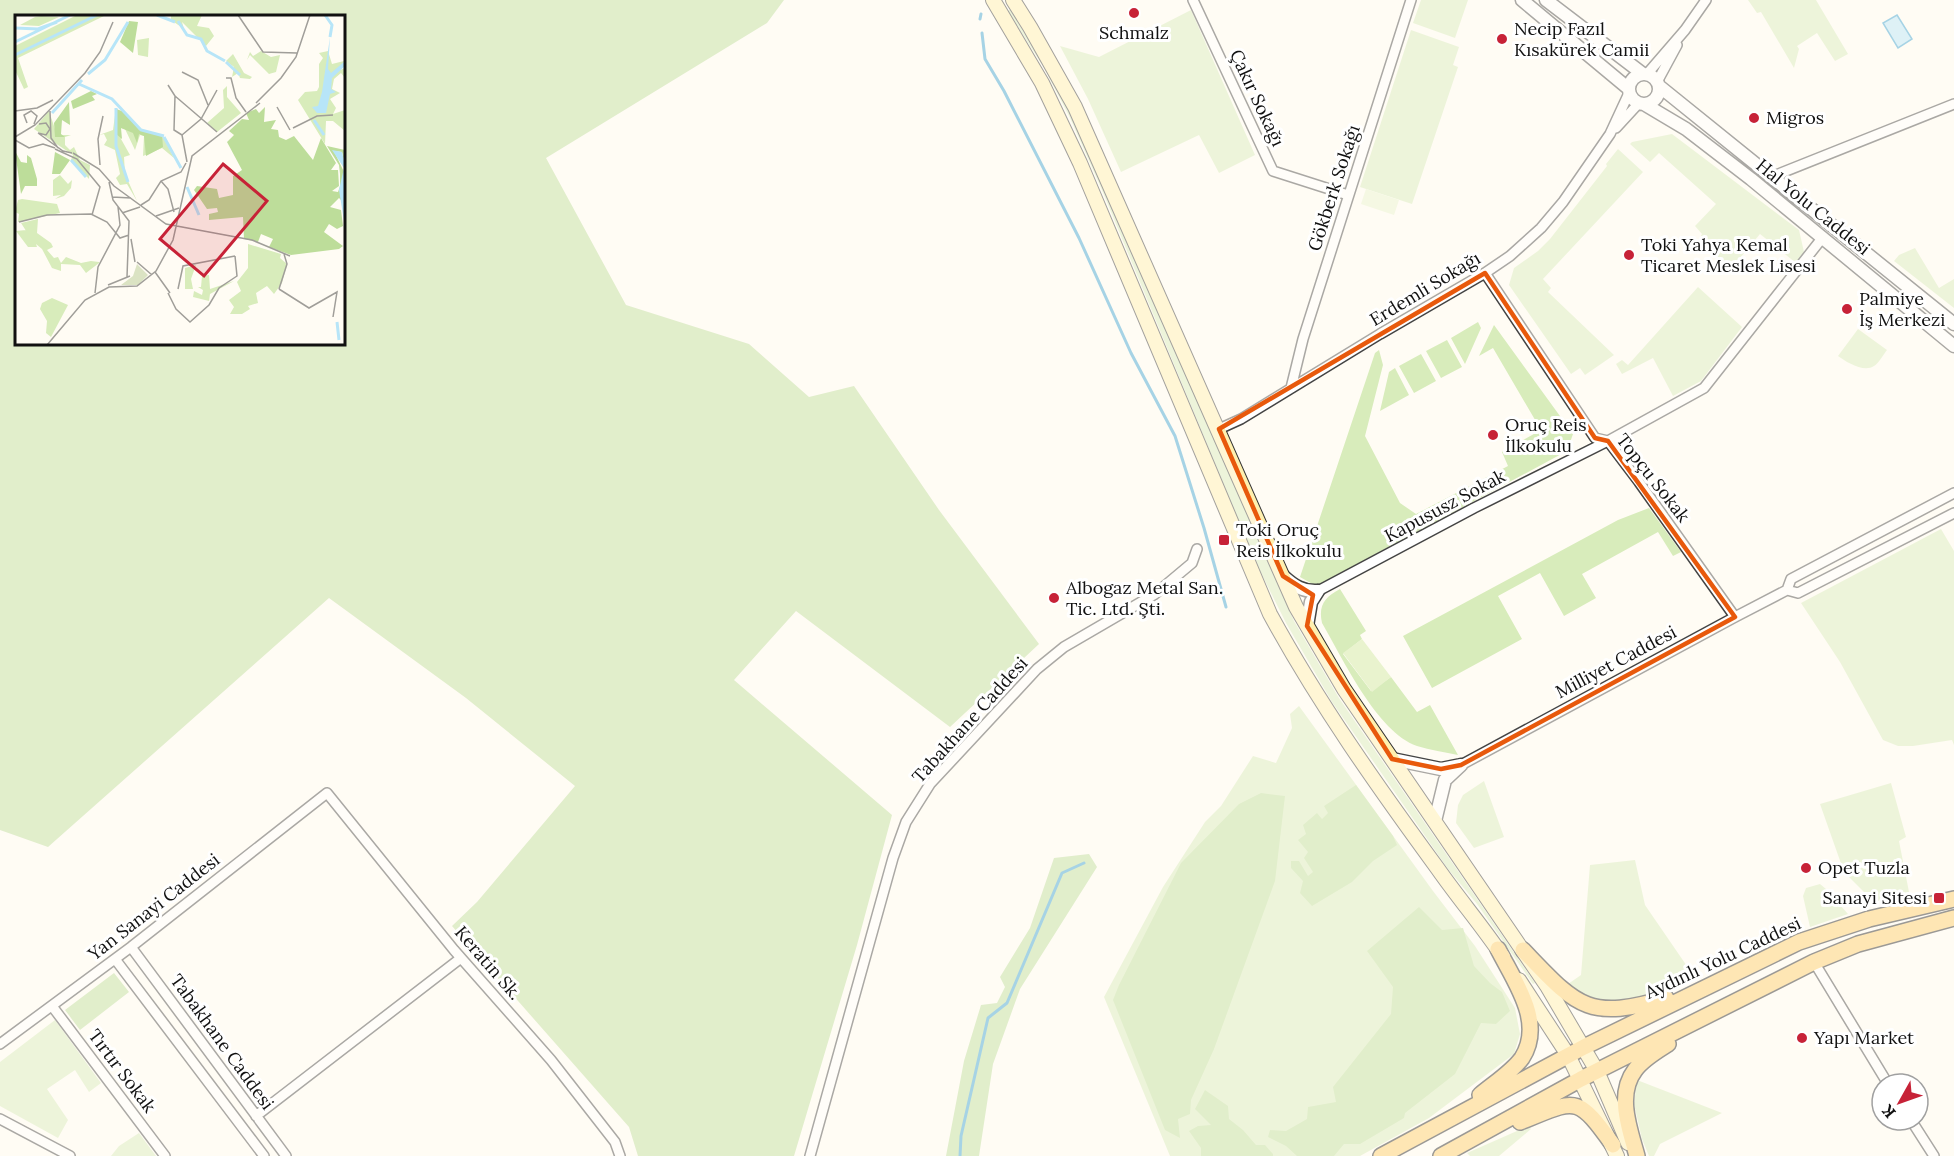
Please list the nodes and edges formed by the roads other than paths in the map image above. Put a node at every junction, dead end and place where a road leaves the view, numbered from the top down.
1 (993, 0) edge
2 (1013, 0) edge
3 (1193, 0) edge
4 (1411, 0) edge
5 (1522, 0) edge
6 (1546, 0) edge
7 (1706, 0) edge
8 (1651, 79) junction
9 (1629, 91) junction
10 (1642, 104) junction
11 (1954, 104) edge
12 (1610, 134) junction
13 (1772, 177) junction
14 (1348, 195) junction
15 (1823, 237) junction
16 (1485, 273) junction
17 (1954, 324) edge
18 (1954, 346) edge
19 (1291, 388) junction
20 (1219, 429) junction
21 (1608, 441) junction
22 (1954, 493) edge
23 (1954, 513) edge
24 (1197, 549) dead end
25 (1283, 576) junction
26 (1787, 590) junction
27 (1318, 591) junction
28 (1735, 617) junction
29 (1307, 626) junction
30 (1392, 759) junction
31 (1461, 765) junction
32 (327, 793) joint
33 (1435, 821) junction
34 (1954, 899) edge
35 (1954, 918) edge
36 (131, 947) junction
37 (1498, 949) junction
38 (1523, 950) junction
39 (461, 958) junction
40 (115, 959) junction
41 (1814, 962) junction
42 (1712, 983) junction
43 (52, 1006) junction
44 (1713, 1012) junction
45 (0, 1044) edge
46 (1584, 1047) junction
47 (1569, 1055) junction
48 (1597, 1071) junction
49 (1881, 1072) edge
50 (1581, 1079) junction
51 (256, 1116) junction
52 (0, 1119) edge
53 (1449, 1121) junction
54 (1919, 1132) edge
55 (1467, 1143) junction
56 (1615, 1150) edge
57 (70, 1156) edge
58 (165, 1156) edge
59 (264, 1156) edge
60 (286, 1156) edge
61 (620, 1156) edge
62 (810, 1156) edge
63 (1381, 1156) edge
64 (1441, 1156) edge
65 (1635, 1156) edge
66 (1934, 1156) edge

1 - 37 main road
2 - 20 main road
3 - 14 street, Çakır Sokağı
4 - 14 street, Gökberk Sokağı
5 - 9 street
6 - 8 street, Hal Yolu Caddesi
7 - 8 street
8 - 9 street
8 - 10 street
8 - 13 street, Hal Yolu Caddesi
9 - 10 street
9 - 12 street, Erdemli Sokağı
10 - 12 street, Erdemli Sokağı
10 - 15 street, Hal Yolu Caddesi
11 - 13 street
12 - 16 street, Erdemli Sokağı
13 - 17 street, Hal Yolu Caddesi
14 - 19 street, Gökberk Sokağı
15 - 18 street, Hal Yolu Caddesi
15 - 21 street, Kapususz Sokak
16 - 19 street, Erdemli Sokağı
16 - 21 street, Topçu Sokak
19 - 20 street, Erdemli Sokağı
20 - 25 main road
21 - 27 street, Kapususz Sokak
21 - 28 street, Topçu Sokak
22 - 26 street, Milliyet Caddesi
23 - 26 street, Milliyet Caddesi
24 - 62 street, Tabakhane Caddesi
25 - 27 street
25 - 29 main road
26 - 28 street, Milliyet Caddesi
27 - 29 street
28 - 31 street, Milliyet Caddesi
29 - 30 main road
30 - 31 street
30 - 33 main road
31 - 33 street
32 - 36 street, Yan Sanayi Caddesi
32 - 39 street, Keratin Sk.
33 - 38 main road
34 - 42 main road, Aydınlı Yolu Caddesi
35 - 41 main road
36 - 40 street, Yan Sanayi Caddesi
36 - 51 street, Tabakhane Caddesi
37 - 47 main road
37 - 53 main road
38 - 42 main road
38 - 46 main road
39 - 51 street
39 - 61 street, Keratin Sk.
40 - 43 street, Yan Sanayi Caddesi
40 - 59 street
41 - 44 main road
41 - 49 street
42 - 46 main road, Aydınlı Yolu Caddesi
43 - 45 street, Yan Sanayi Caddesi
43 - 58 street, Tırtır Sokak
44 - 48 main road
44 - 65 main road
46 - 47 main road, Aydınlı Yolu Caddesi
46 - 48 main road
47 - 50 main road
47 - 53 main road
48 - 50 main road
48 - 65 main road
50 - 55 main road
50 - 56 main road
51 - 60 street, Tabakhane Caddesi
52 - 57 street
53 - 63 main road
54 - 66 street
55 - 56 main road
55 - 64 main road

